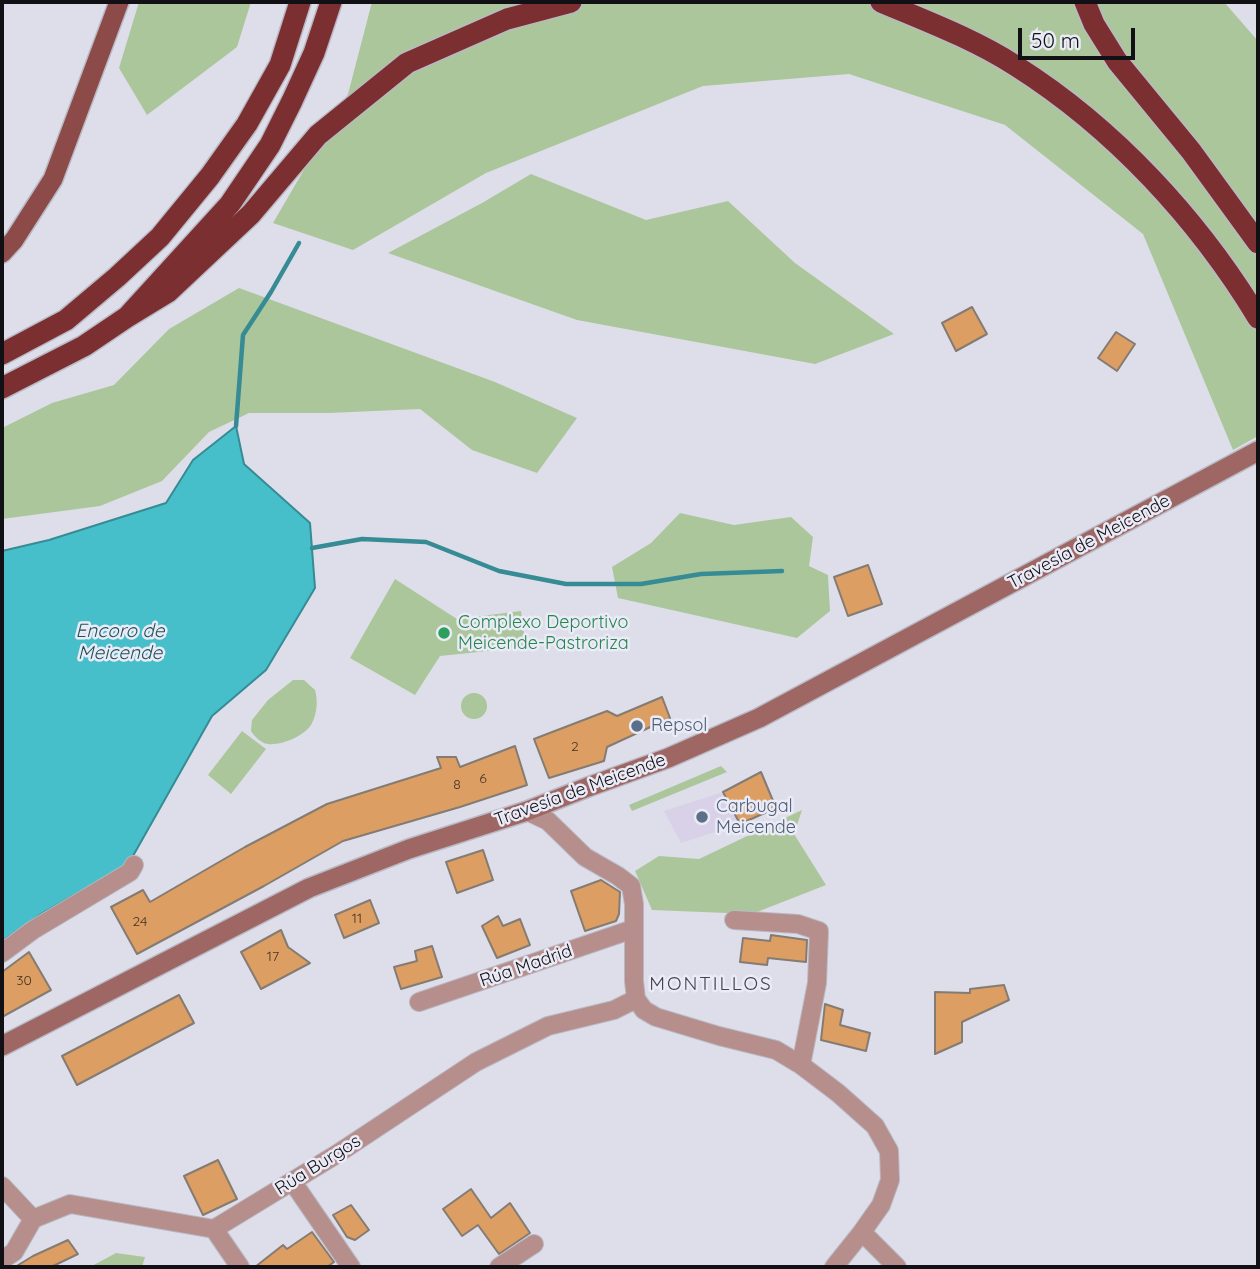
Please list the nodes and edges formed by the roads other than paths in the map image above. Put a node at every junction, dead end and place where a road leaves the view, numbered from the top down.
1 (119, 2) edge
2 (300, 2) edge
3 (331, 2) edge
4 (571, 2) edge
5 (881, 2) edge
6 (1085, 2) edge
7 (1258, 243) edge
8 (2, 253) edge
9 (127, 317) junction
10 (1258, 318) edge
11 (2, 354) edge
12 (2, 388) edge
13 (1258, 451) edge
14 (561, 798) junction
15 (527, 811) junction
16 (565, 839) junction
17 (134, 865) dead end
18 (734, 920) dead end
19 (633, 929) junction
20 (2, 954) edge
21 (636, 999) junction
22 (419, 1002) dead end
23 (2, 1046) edge
24 (801, 1065) junction
25 (292, 1181) junction
26 (5, 1184) edge
27 (33, 1219) junction
28 (214, 1229) junction
29 (862, 1232) junction
30 (534, 1244) dead end
31 (2, 1260) edge
32 (240, 1267) edge
33 (351, 1267) edge
34 (499, 1267) edge
35 (834, 1267) edge
36 (897, 1267) edge

1 - 8 main road
2 - 11 highway
3 - 9 highway
4 - 9 highway
5 - 10 highway
6 - 7 highway
9 - 12 highway
13 - 14 main road, Travesía de Meicende
14 - 15 main road, Travesía de Meicende
14 - 16 street
15 - 16 street
15 - 23 main road, Travesía de Meicende
16 - 19 street
17 - 20 street
18 - 24 street
19 - 21 street
19 - 22 street, Rúa Madrid
21 - 24 street
21 - 25 street, Rúa Burgos
24 - 29 street
25 - 28 street, Rúa Burgos
25 - 33 street
26 - 27 street
27 - 28 street
27 - 31 street
28 - 32 street
29 - 35 street
29 - 36 street
30 - 34 street

